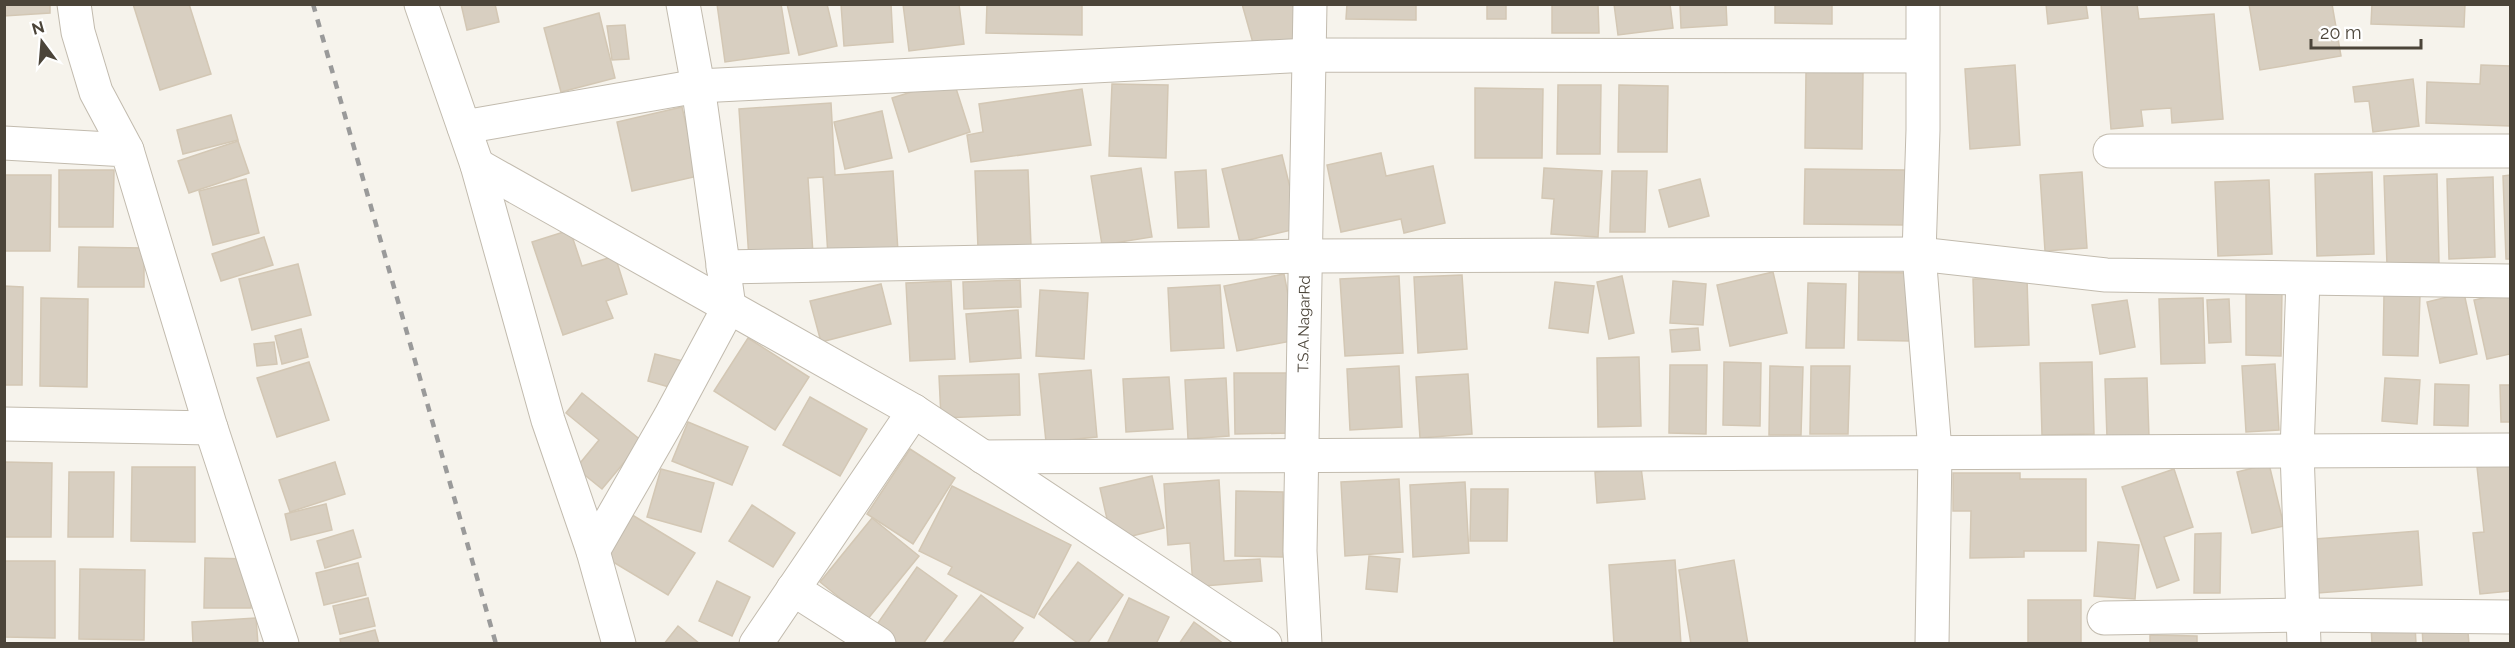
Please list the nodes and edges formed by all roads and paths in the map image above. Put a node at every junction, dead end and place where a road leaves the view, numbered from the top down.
1 (74, 4) edge
2 (421, 4) edge
3 (683, 4) edge
4 (1310, 4) edge
5 (1923, 4) edge
6 (1310, 55) junction
7 (1922, 56) junction
8 (698, 86) junction
9 (464, 127) junction
10 (4, 143) edge
11 (127, 150) junction
12 (2110, 151) dead end
13 (2511, 152) edge
14 (477, 165) junction
15 (1919, 254) junction
16 (1306, 256) junction
17 (723, 267) junction
18 (2303, 279) junction
19 (2511, 281) edge
20 (729, 307) junction
21 (914, 411) junction
22 (4, 424) edge
23 (211, 428) junction
24 (2511, 450) edge
25 (1935, 451) junction
26 (2297, 452) junction
27 (1302, 456) junction
28 (983, 457) junction
29 (593, 552) junction
30 (792, 589) junction
31 (2511, 617) edge
32 (2104, 618) dead end
33 (2304, 629) edge
34 (282, 644) edge
35 (619, 644) edge
36 (756, 644) edge
37 (879, 644) edge
38 (1266, 644) edge
39 (1305, 644) edge
40 (1932, 644) edge

1 - 11 street
2 - 9 street
3 - 8 street
4 - 6 street, T.S.A.NagarRd
5 - 7 street
6 - 7 street
6 - 8 street
6 - 16 street, T.S.A.NagarRd
7 - 15 street
8 - 9 street
8 - 17 street
9 - 14 street
10 - 11 street
11 - 23 street
12 - 13 street
14 - 20 street
14 - 29 street
15 - 16 street
15 - 18 street
15 - 25 street
16 - 17 street
16 - 27 street, T.S.A.NagarRd
17 - 20 street
18 - 19 street
18 - 26 street
20 - 21 street
20 - 29 street
21 - 28 street
21 - 30 street
22 - 23 street
23 - 34 street
24 - 26 street
25 - 26 street
25 - 27 street
25 - 40 street
26 - 33 street
27 - 28 street
27 - 39 street, T.S.A.NagarRd
28 - 38 street
29 - 35 street
30 - 36 street
30 - 37 street
31 - 33 street
32 - 33 street

